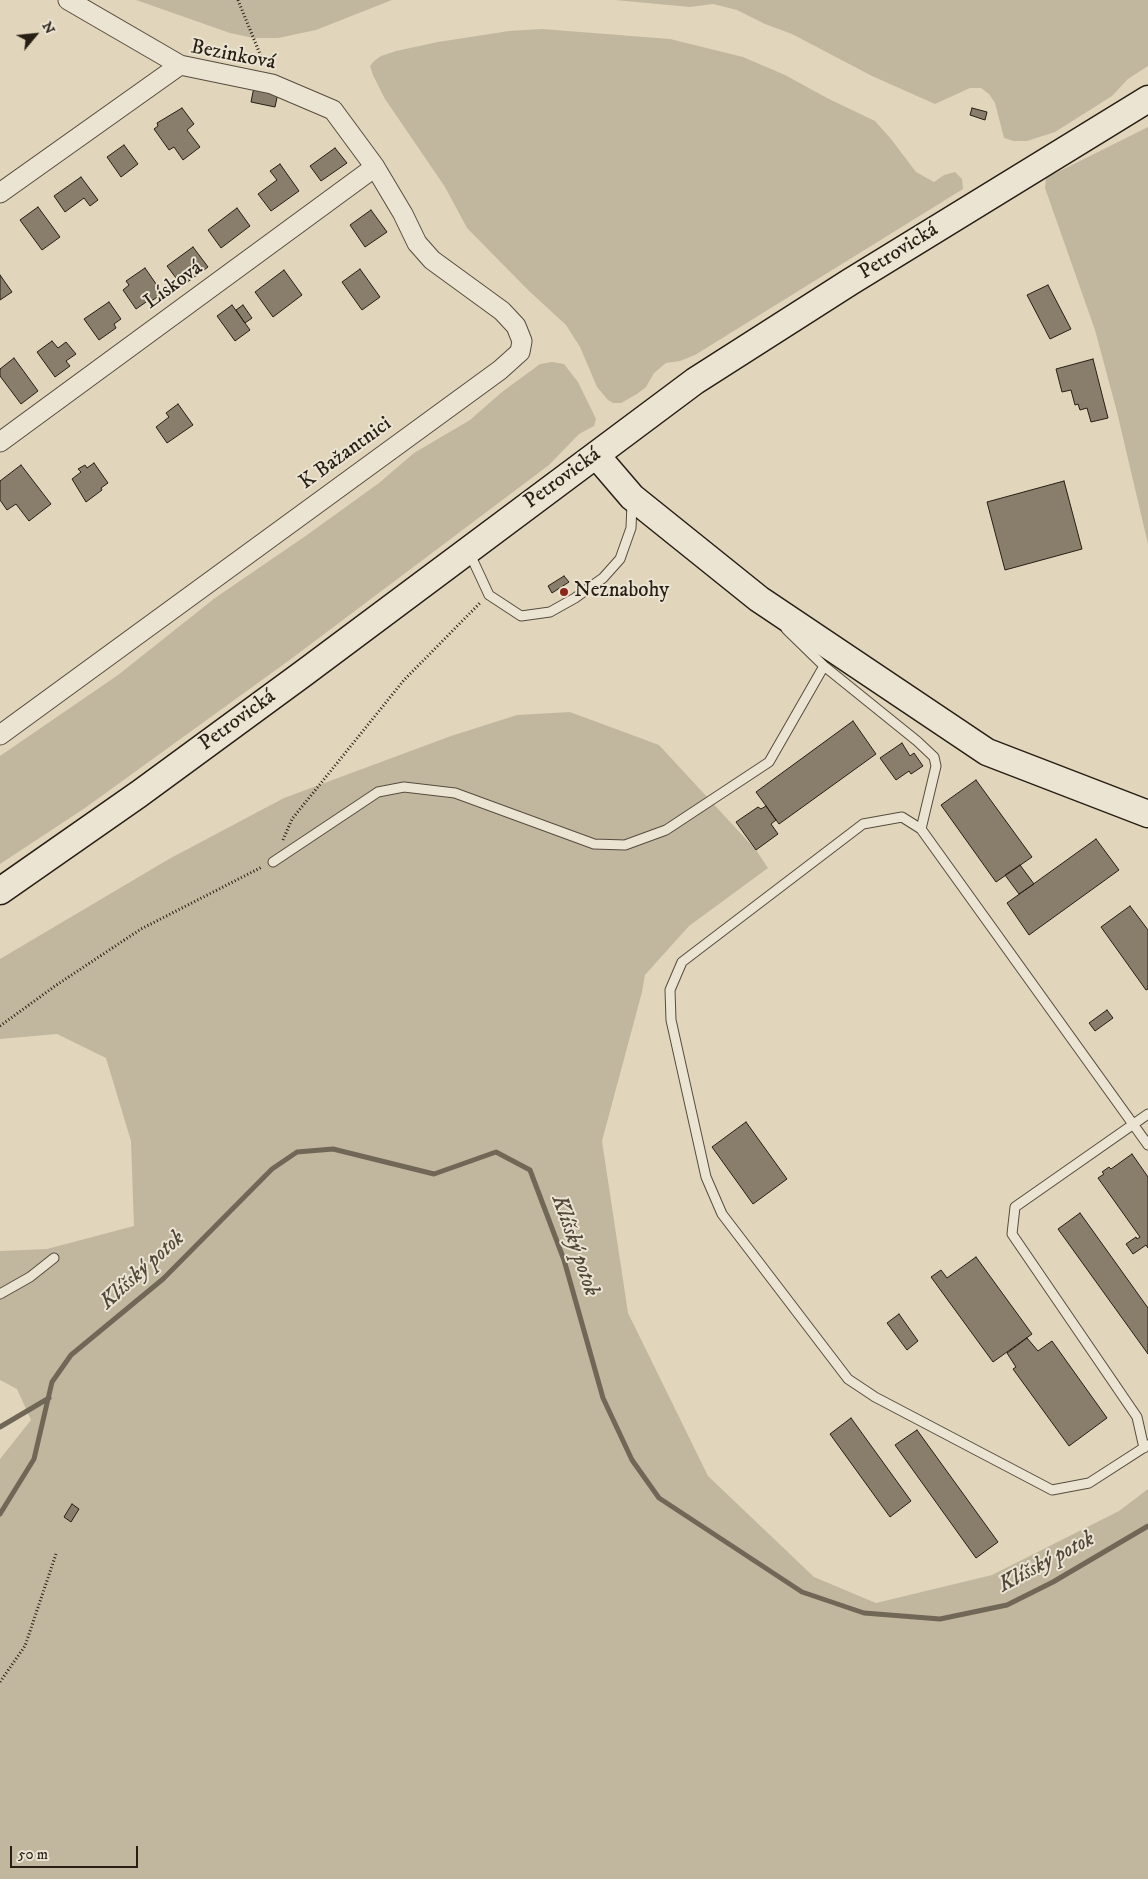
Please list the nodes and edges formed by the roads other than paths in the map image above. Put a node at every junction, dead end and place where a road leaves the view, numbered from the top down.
1 (68, 0) edge
2 (180, 65) junction
3 (1148, 99) edge
4 (375, 167) junction
5 (0, 193) edge
6 (0, 442) edge
7 (596, 455) junction
8 (632, 497) junction
9 (468, 550) junction
10 (759, 599) junction
11 (824, 666) junction
12 (0, 735) edge
13 (1148, 814) edge
14 (921, 829) junction
15 (273, 862) road end
16 (0, 891) edge
17 (1148, 1114) edge
18 (1134, 1125) junction
19 (1148, 1145) edge
20 (54, 1258) dead end
21 (0, 1294) edge
22 (1146, 1446) edge

1 - 2 street
2 - 4 street, Bezinková
2 - 5 street, Bezinková
3 - 7 main road, Petrovická
4 - 6 street, Lísková
4 - 12 street, K Bažantnici
7 - 8 main road
7 - 9 main road, Petrovická
8 - 9 lane
8 - 10 main road
9 - 16 main road, Petrovická
10 - 11 lane
10 - 13 main road
11 - 14 lane
11 - 15 lane
14 - 18 lane
14 - 22 lane
17 - 18 lane
18 - 19 lane
18 - 22 lane
20 - 21 lane

